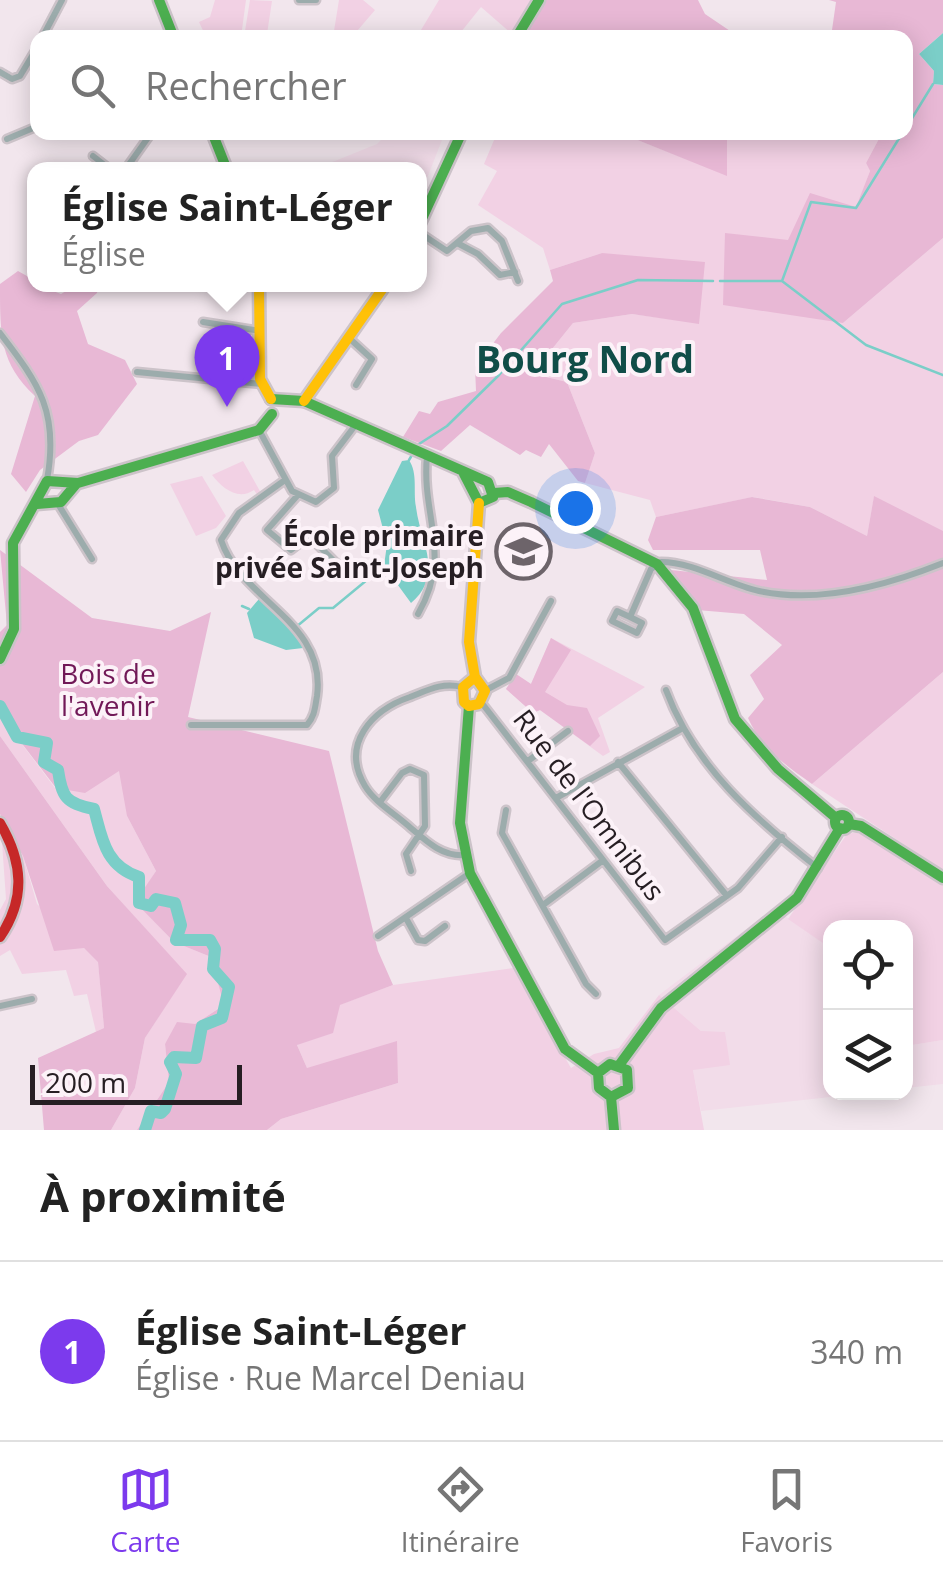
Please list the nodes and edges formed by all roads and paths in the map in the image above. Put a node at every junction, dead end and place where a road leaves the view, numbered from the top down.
1 (62, 0) edge
2 (160, 0) edge
3 (298, 0) edge
4 (316, 0) edge
5 (539, 0) edge
6 (46, 30) edge
7 (171, 30) edge
8 (521, 30) edge
9 (30, 59) edge
10 (0, 72) edge
11 (30, 129) edge
12 (7, 138) dead end
13 (146, 140) edge
14 (458, 140) edge
15 (93, 156) dead end
16 (100, 162) edge
17 (131, 162) edge
18 (427, 208) edge
19 (427, 237) edge
20 (459, 244) junction
21 (515, 272) junction
22 (518, 281) dead end
23 (260, 292) edge
24 (380, 292) edge
25 (203, 322) dead end
26 (262, 331) junction
27 (1, 336) edge
28 (348, 337) junction
29 (136, 372) dead end
30 (262, 384) junction
31 (356, 386) dead end
32 (272, 399) junction
33 (304, 401) junction
34 (287, 402) junction
35 (272, 414) junction
36 (357, 423) junction
37 (259, 430) junction
38 (420, 451) junction
39 (285, 480) junction
40 (475, 484) junction
41 (54, 493) junction
42 (494, 493) junction
43 (297, 496) junction
44 (479, 503) junction
45 (92, 560) dead end
46 (943, 563) edge
47 (657, 564) junction
48 (342, 568) dead end
49 (551, 601) dead end
50 (418, 614) dead end
51 (630, 617) dead end
52 (0, 659) edge
53 (475, 677) junction
54 (463, 687) junction
55 (666, 690) dead end
56 (478, 699) junction
57 (191, 725) dead end
58 (681, 729) junction
59 (568, 731) dead end
60 (528, 761) junction
61 (618, 762) junction
62 (556, 798) junction
63 (380, 802) junction
64 (506, 810) dead end
65 (0, 823) edge
66 (842, 823) junction
67 (420, 836) junction
68 (782, 837) junction
69 (465, 855) junction
70 (602, 861) junction
71 (818, 868) junction
72 (410, 871) dead end
73 (470, 873) junction
74 (943, 878) edge
75 (727, 896) junction
76 (543, 905) junction
77 (407, 920) junction
78 (445, 926) dead end
79 (378, 936) dead end
80 (0, 937) edge
81 (596, 994) dead end
82 (32, 1000) dead end
83 (0, 1006) edge
84 (620, 1064) junction
85 (598, 1073) junction
86 (612, 1097) junction
87 (614, 1130) edge

1 - 6 street
2 - 7 main road
3 - 4 street
5 - 8 main road
9 - 10 street
11 - 12 street
13 - 17 street
14 - 18 main road
15 - 16 street
19 - 20 street
20 - 21 street
20 - 21 street
21 - 22 street
23 - 26 main road
24 - 28 main road
25 - 26 street
26 - 30 main road
27 - 41 street
28 - 31 street
28 - 33 main road
29 - 30 street
30 - 32 main road
32 - 34 main road
32 - 35 main road
33 - 34 main road
33 - 36 main road
34 - 35 main road
35 - 37 main road
36 - 38 main road
36 - 43 street
37 - 39 street
37 - 41 main road
38 - 40 main road
38 - 50 street
39 - 43 street
39 - 57 street
40 - 42 main road
40 - 44 main road
41 - 45 street
41 - 52 main road
42 - 44 main road
42 - 47 main road
43 - 48 street
44 - 53 main road
46 - 47 street
47 - 51 street
47 - 66 main road
49 - 56 street
53 - 54 main road
53 - 56 main road
54 - 56 main road
54 - 63 street
55 - 58 street
56 - 60 street, Rue de l'Omnibus
56 - 69 main road
58 - 61 street
58 - 68 street
59 - 60 street
60 - 62 street, Rue de l'Omnibus
61 - 62 street
61 - 75 street
62 - 70 street, Rue de l'Omnibus
63 - 67 street
63 - 67 street
64 - 76 street
65 - 80 main road
66 - 71 main road
66 - 74 main road
67 - 69 street
67 - 72 street
68 - 71 street
68 - 75 street
69 - 73 main road
70 - 75 street, Rue de l'Omnibus
70 - 76 street
71 - 84 main road
73 - 77 street
73 - 85 main road
76 - 81 street
77 - 78 street
77 - 79 street
82 - 83 street
84 - 85 main road
84 - 86 main road
85 - 86 main road
86 - 87 main road

